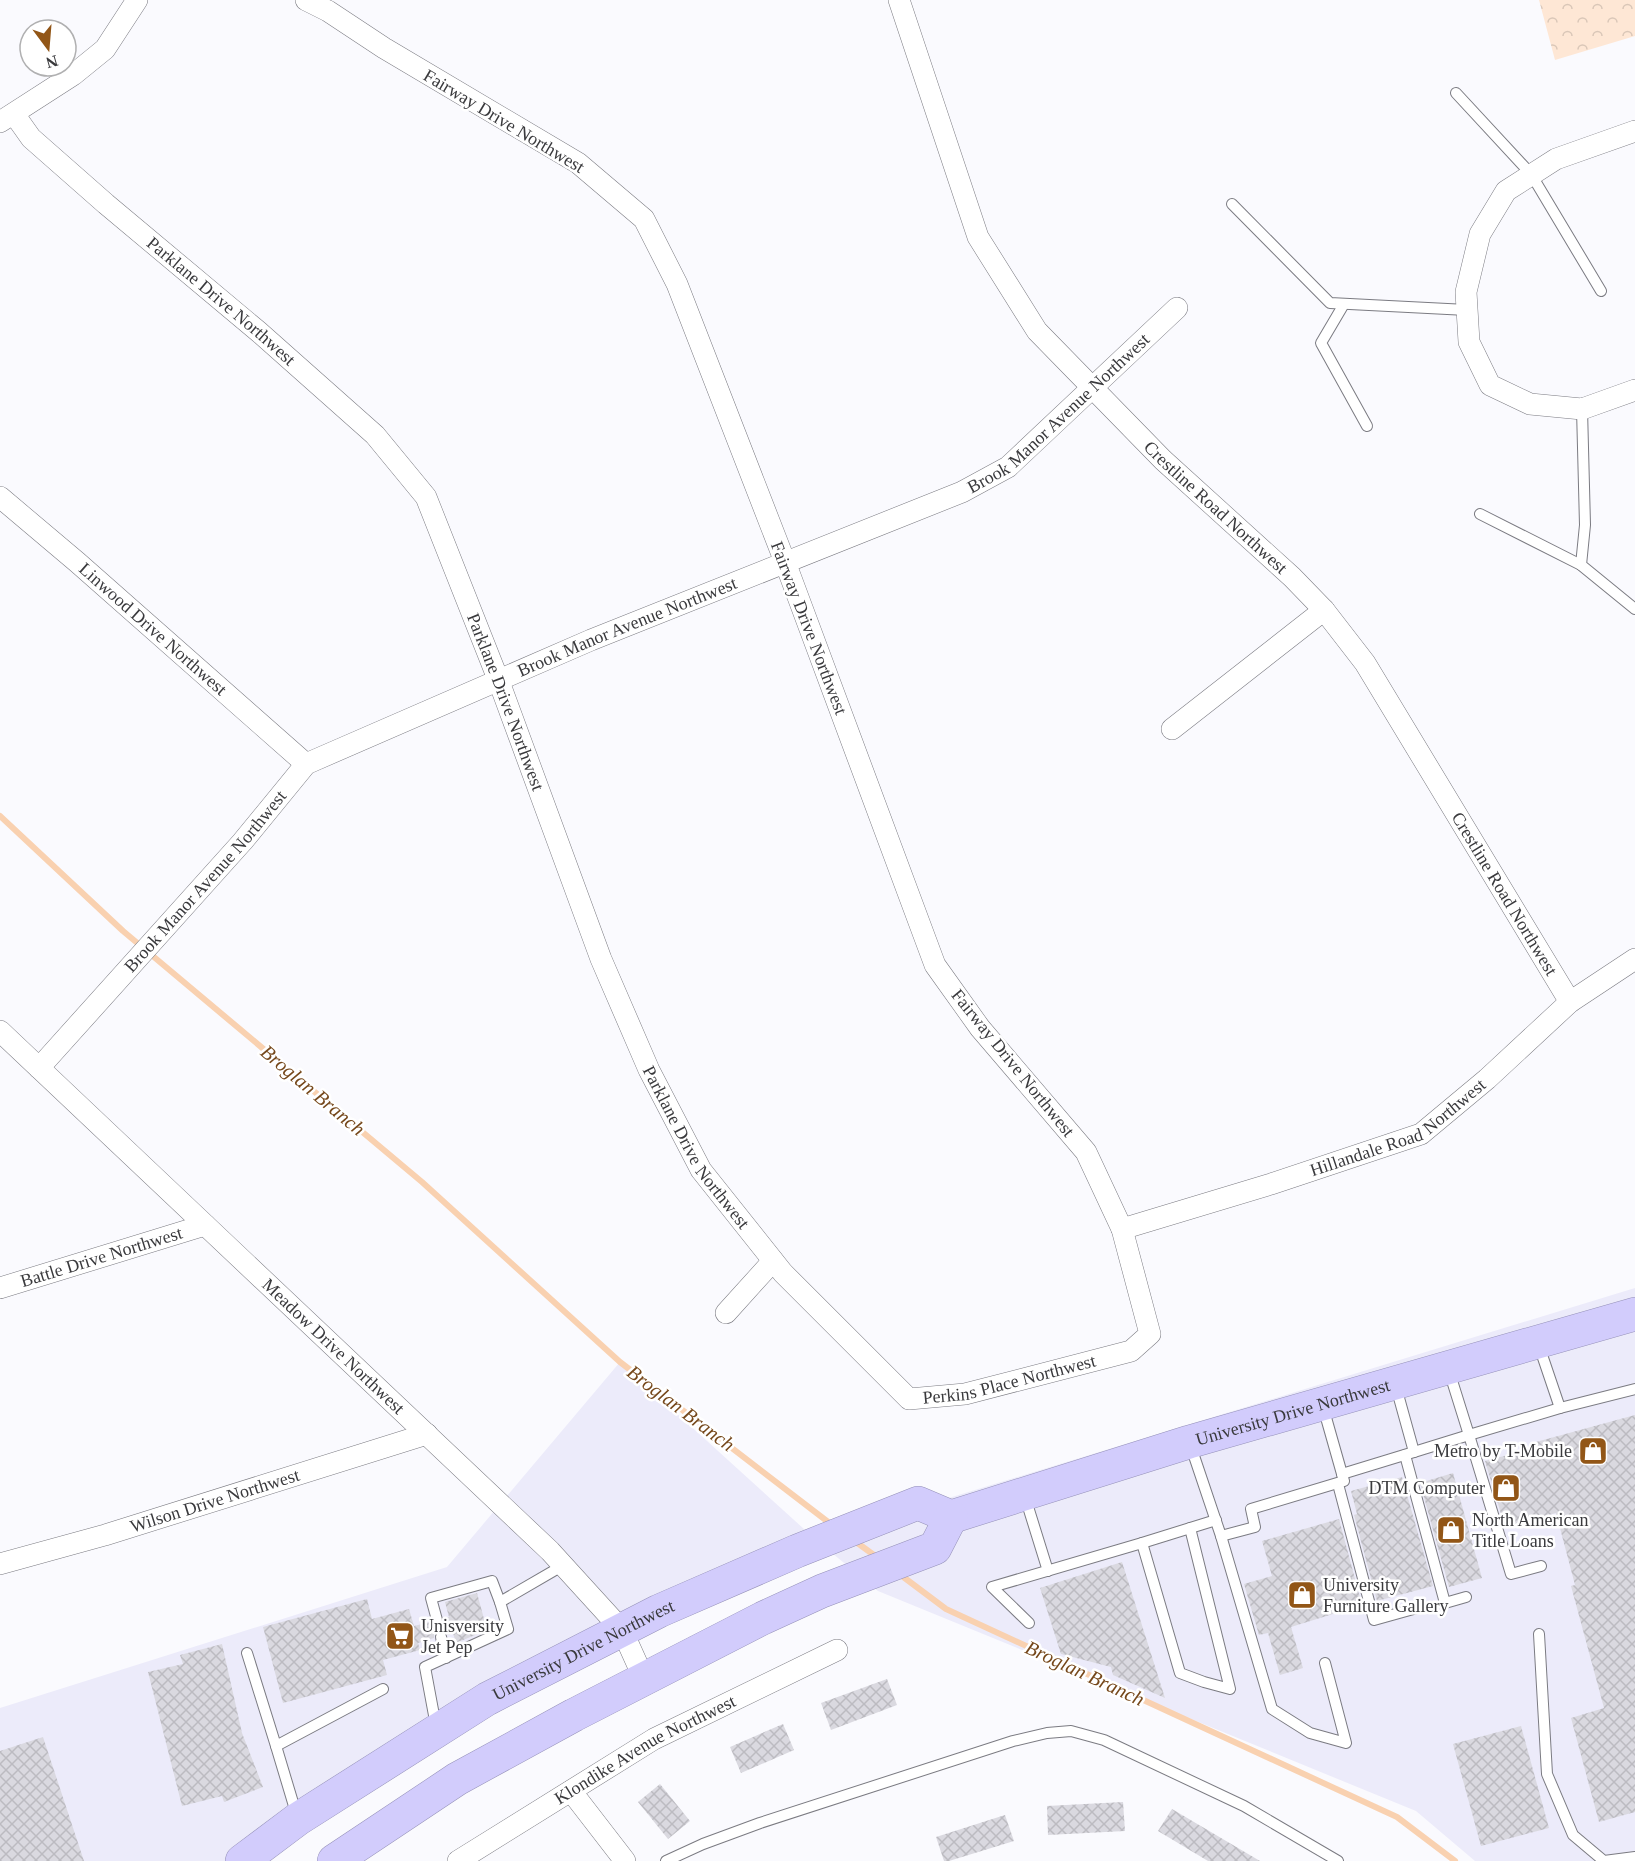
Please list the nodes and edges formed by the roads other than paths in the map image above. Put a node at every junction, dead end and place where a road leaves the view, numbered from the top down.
1 (137, 0) edge
2 (306, 0) edge
3 (899, 0) edge
4 (332, 5) edge
5 (1456, 93) dead end
6 (7, 118) edge
7 (1635, 131) edge
8 (1531, 174) junction
9 (1232, 204) dead end
10 (1601, 291) dead end
11 (1344, 304) junction
12 (1177, 308) dead end
13 (1467, 310) junction
14 (1092, 388) junction
15 (1635, 390) edge
16 (1582, 409) junction
17 (1366, 426) dead end
18 (0, 497) edge
19 (1480, 514) dead end
20 (784, 562) junction
21 (1581, 565) junction
22 (1324, 609) junction
23 (1635, 609) edge
24 (498, 679) junction
25 (1172, 729) dead end
26 (306, 764) junction
27 (1635, 959) edge
28 (1570, 1002) junction
29 (0, 1031) edge
30 (39, 1068) junction
31 (205, 1225) junction
32 (1122, 1229) junction
33 (773, 1261) junction
34 (0, 1288) edge
35 (726, 1313) dead end
36 (1635, 1314) edge
37 (1538, 1342) junction
38 (1107, 1357) joint
39 (1448, 1368) junction
40 (885, 1375) joint
41 (1395, 1383) junction
42 (1635, 1389) edge
43 (1322, 1404) junction
44 (1560, 1408) junction
45 (427, 1434) junction
46 (1469, 1435) junction
47 (1189, 1442) junction
48 (1410, 1454) junction
49 (1340, 1479) junction
50 (1024, 1494) junction
51 (951, 1517) junction
52 (1216, 1520) junction
53 (1190, 1528) junction
54 (1221, 1536) junction
55 (1142, 1544) junction
56 (0, 1564) edge
57 (562, 1566) junction
58 (1541, 1566) dead end
59 (1048, 1571) junction
60 (1466, 1597) dead end
61 (500, 1602) junction
62 (1417, 1608) dead end
63 (437, 1620) dead end
64 (1029, 1623) dead end
65 (622, 1630) junction
66 (1539, 1634) dead end
67 (441, 1636) dead end
68 (837, 1650) dead end
69 (248, 1653) dead end
70 (446, 1658) junction
71 (1325, 1663) dead end
72 (644, 1679) junction
73 (383, 1689) dead end
74 (436, 1731) junction
75 (276, 1746) junction
76 (571, 1791) junction
77 (298, 1819) junction
78 (1635, 1857) edge
79 (242, 1861) edge
80 (334, 1861) edge
81 (458, 1861) edge
82 (625, 1861) edge
83 (666, 1861) edge
84 (1338, 1861) edge

1 - 6 street
2 - 4 street, Fairway Drive Northwest
3 - 14 street, Crestline Road Northwest
4 - 20 street, Fairway Drive Northwest
5 - 8 lane
6 - 24 street, Parklane Drive Northwest
7 - 8 street
8 - 10 lane
8 - 13 street
9 - 11 lane
11 - 13 lane
11 - 17 lane
12 - 14 street, Brook Manor Avenue Northwest
13 - 16 street
14 - 20 street, Brook Manor Avenue Northwest
14 - 22 street, Crestline Road Northwest
15 - 16 street
16 - 21 lane
18 - 26 street, Linwood Drive Northwest
19 - 21 lane
20 - 24 street, Brook Manor Avenue Northwest
20 - 32 street, Fairway Drive Northwest
21 - 23 lane
22 - 25 street
22 - 28 street, Crestline Road Northwest
24 - 26 street, Brook Manor Avenue Northwest
24 - 33 street, Parklane Drive Northwest
26 - 30 street, Brook Manor Avenue Northwest
27 - 28 street, Hillandale Road Northwest
28 - 32 street, Hillandale Road Northwest
29 - 30 street, Meadow Drive Northwest
30 - 31 street, Meadow Drive Northwest
31 - 34 street, Battle Drive Northwest
31 - 45 street, Meadow Drive Northwest
32 - 38 street, Fairway Drive Northwest
33 - 35 street
33 - 40 street, Parklane Drive Northwest
36 - 37 highway, University Drive Northwest
37 - 39 highway, University Drive Northwest
37 - 44 lane
38 - 40 street, Perkins Place Northwest
39 - 41 highway, University Drive Northwest
39 - 46 lane
41 - 43 highway, University Drive Northwest
41 - 48 lane
42 - 44 lane
43 - 47 highway, University Drive Northwest
43 - 49 lane
44 - 46 lane
45 - 56 street, Wilson Drive Northwest
45 - 57 street, Meadow Drive Northwest
46 - 48 lane
46 - 58 lane
47 - 50 highway, University Drive Northwest
47 - 52 lane
48 - 49 lane
48 - 60 lane
49 - 54 lane
49 - 62 lane
50 - 51 highway, University Drive Northwest
50 - 59 lane
51 - 65 highway, University Drive Northwest
51 - 72 highway
52 - 53 lane
52 - 54 lane
53 - 55 lane
53 - 55 lane
54 - 71 lane
55 - 59 lane
57 - 61 lane
57 - 65 street, Meadow Drive Northwest
59 - 64 lane
61 - 63 lane
61 - 70 lane
65 - 72 street, Meadow Drive Northwest
65 - 74 highway, University Drive Northwest
66 - 78 lane
67 - 70 lane
68 - 76 street, Klondike Avenue Northwest
69 - 75 lane
70 - 74 lane
72 - 80 highway
73 - 75 lane
74 - 77 highway, University Drive Northwest
75 - 77 lane
76 - 81 street, Klondike Avenue Northwest
76 - 82 street
77 - 79 highway, University Drive Northwest
83 - 84 lane

